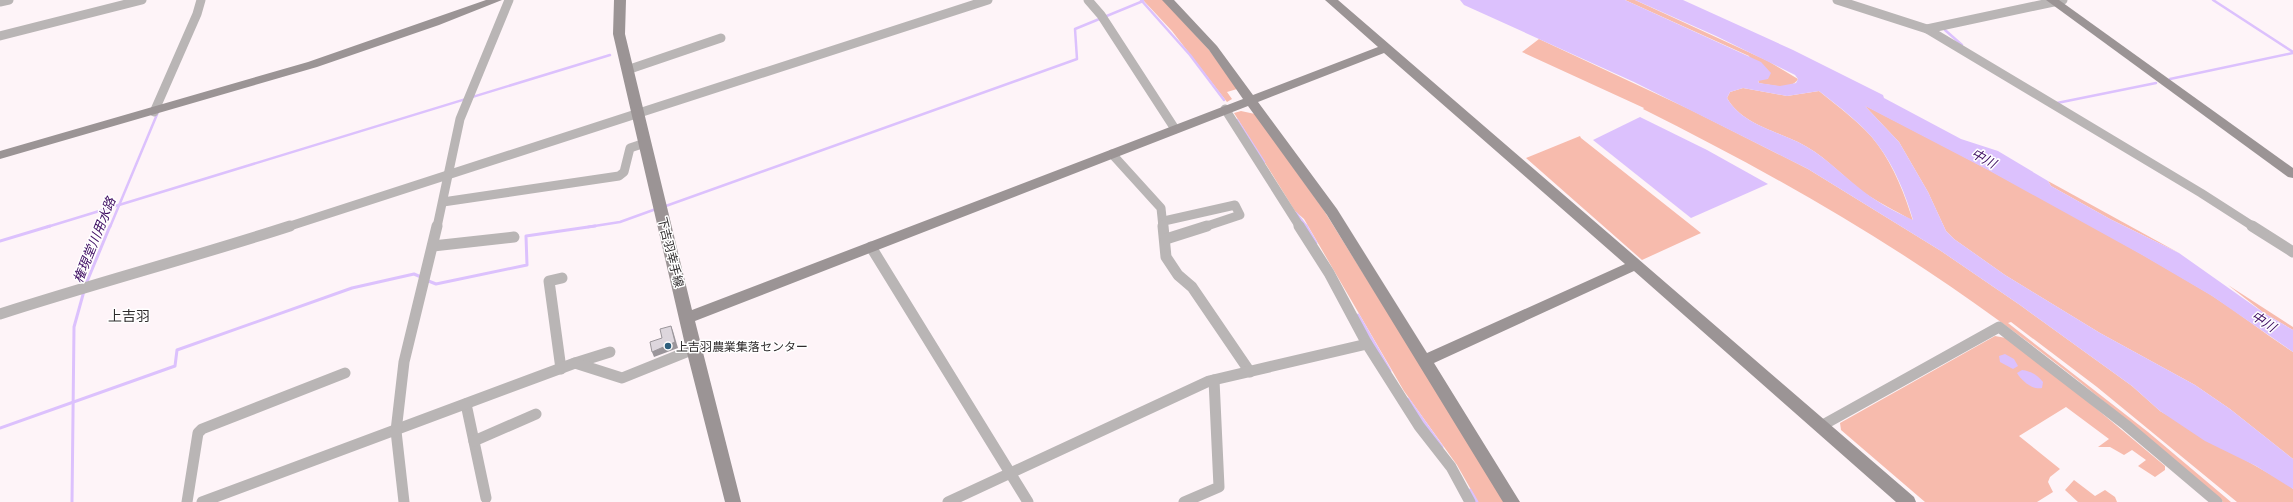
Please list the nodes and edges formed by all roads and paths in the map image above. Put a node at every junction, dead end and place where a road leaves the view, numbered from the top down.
1 (9, 0) edge
2 (142, 0) edge
3 (201, 0) edge
4 (496, 0) edge
5 (510, 0) edge
6 (620, 0) edge
7 (988, 0) edge
8 (1088, 0) edge
9 (1168, 0) edge
10 (1331, 0) edge
11 (1837, 0) edge
12 (2056, 1) edge
13 (0, 2) edge
14 (1926, 29) junction
15 (0, 36) edge
16 (721, 38) dead end
17 (1386, 48) junction
18 (628, 70) junction
19 (1251, 99) junction
20 (1225, 109) junction
21 (154, 112) junction
22 (638, 114) junction
23 (1175, 129) junction
24 (645, 143) junction
25 (1112, 154) junction
26 (0, 155) edge
27 (450, 173) junction
28 (2293, 174) edge
29 (443, 202) junction
30 (1164, 221) junction
31 (514, 237) dead end
32 (1166, 239) junction
33 (432, 246) junction
34 (871, 246) junction
35 (2293, 252) edge
36 (1635, 264) junction
37 (562, 278) dead end
38 (0, 314) edge
39 (687, 318) junction
40 (1367, 344) junction
41 (694, 349) junction
42 (610, 352) dead end
43 (1424, 361) junction
44 (575, 363) junction
45 (562, 369) junction
46 (1250, 372) junction
47 (345, 373) dead end
48 (1214, 380) junction
49 (466, 404) junction
50 (536, 414) dead end
51 (1821, 426) junction
52 (396, 431) junction
53 (474, 441) junction
54 (1010, 472) junction
55 (486, 498) dead end
56 (187, 502) edge
57 (202, 502) edge
58 (404, 502) edge
59 (733, 502) edge
60 (948, 502) edge
61 (1028, 502) edge
62 (1184, 502) edge
63 (1470, 502) edge
64 (1512, 502) edge
65 (1908, 502) edge
66 (2217, 502) edge

1 - 13 street
2 - 15 street
3 - 21 street
4 - 21 street
5 - 27 street
6 - 18 street, 下吉羽幸手線
7 - 22 street
8 - 23 street
9 - 19 street
10 - 17 street
11 - 14 street
12 - 14 street
12 - 28 street
14 - 35 street
16 - 18 street
17 - 19 street
17 - 36 street
18 - 22 street, 下吉羽幸手線
19 - 20 street
19 - 43 street
20 - 23 street
20 - 40 street
21 - 26 street
22 - 24 street, 下吉羽幸手線
22 - 27 street
23 - 25 street
24 - 29 street
24 - 39 street, 下吉羽幸手線
25 - 30 street
25 - 34 street
27 - 29 street
27 - 38 street
29 - 33 street
30 - 32 street
30 - 32 street
31 - 33 street
32 - 46 street
33 - 52 street
34 - 39 street
34 - 54 street
36 - 43 street
36 - 51 street
37 - 45 street
39 - 41 street, 下吉羽幸手線
40 - 46 street
40 - 63 street
41 - 44 street
41 - 59 street, 下吉羽幸手線
42 - 44 street
43 - 64 street
44 - 45 street
45 - 49 street
46 - 48 street
47 - 56 street
48 - 54 street
48 - 62 street
49 - 52 street
49 - 53 street
50 - 53 street
51 - 65 street
51 - 66 street
52 - 57 street
52 - 58 street
53 - 55 street
54 - 60 street
54 - 61 street

